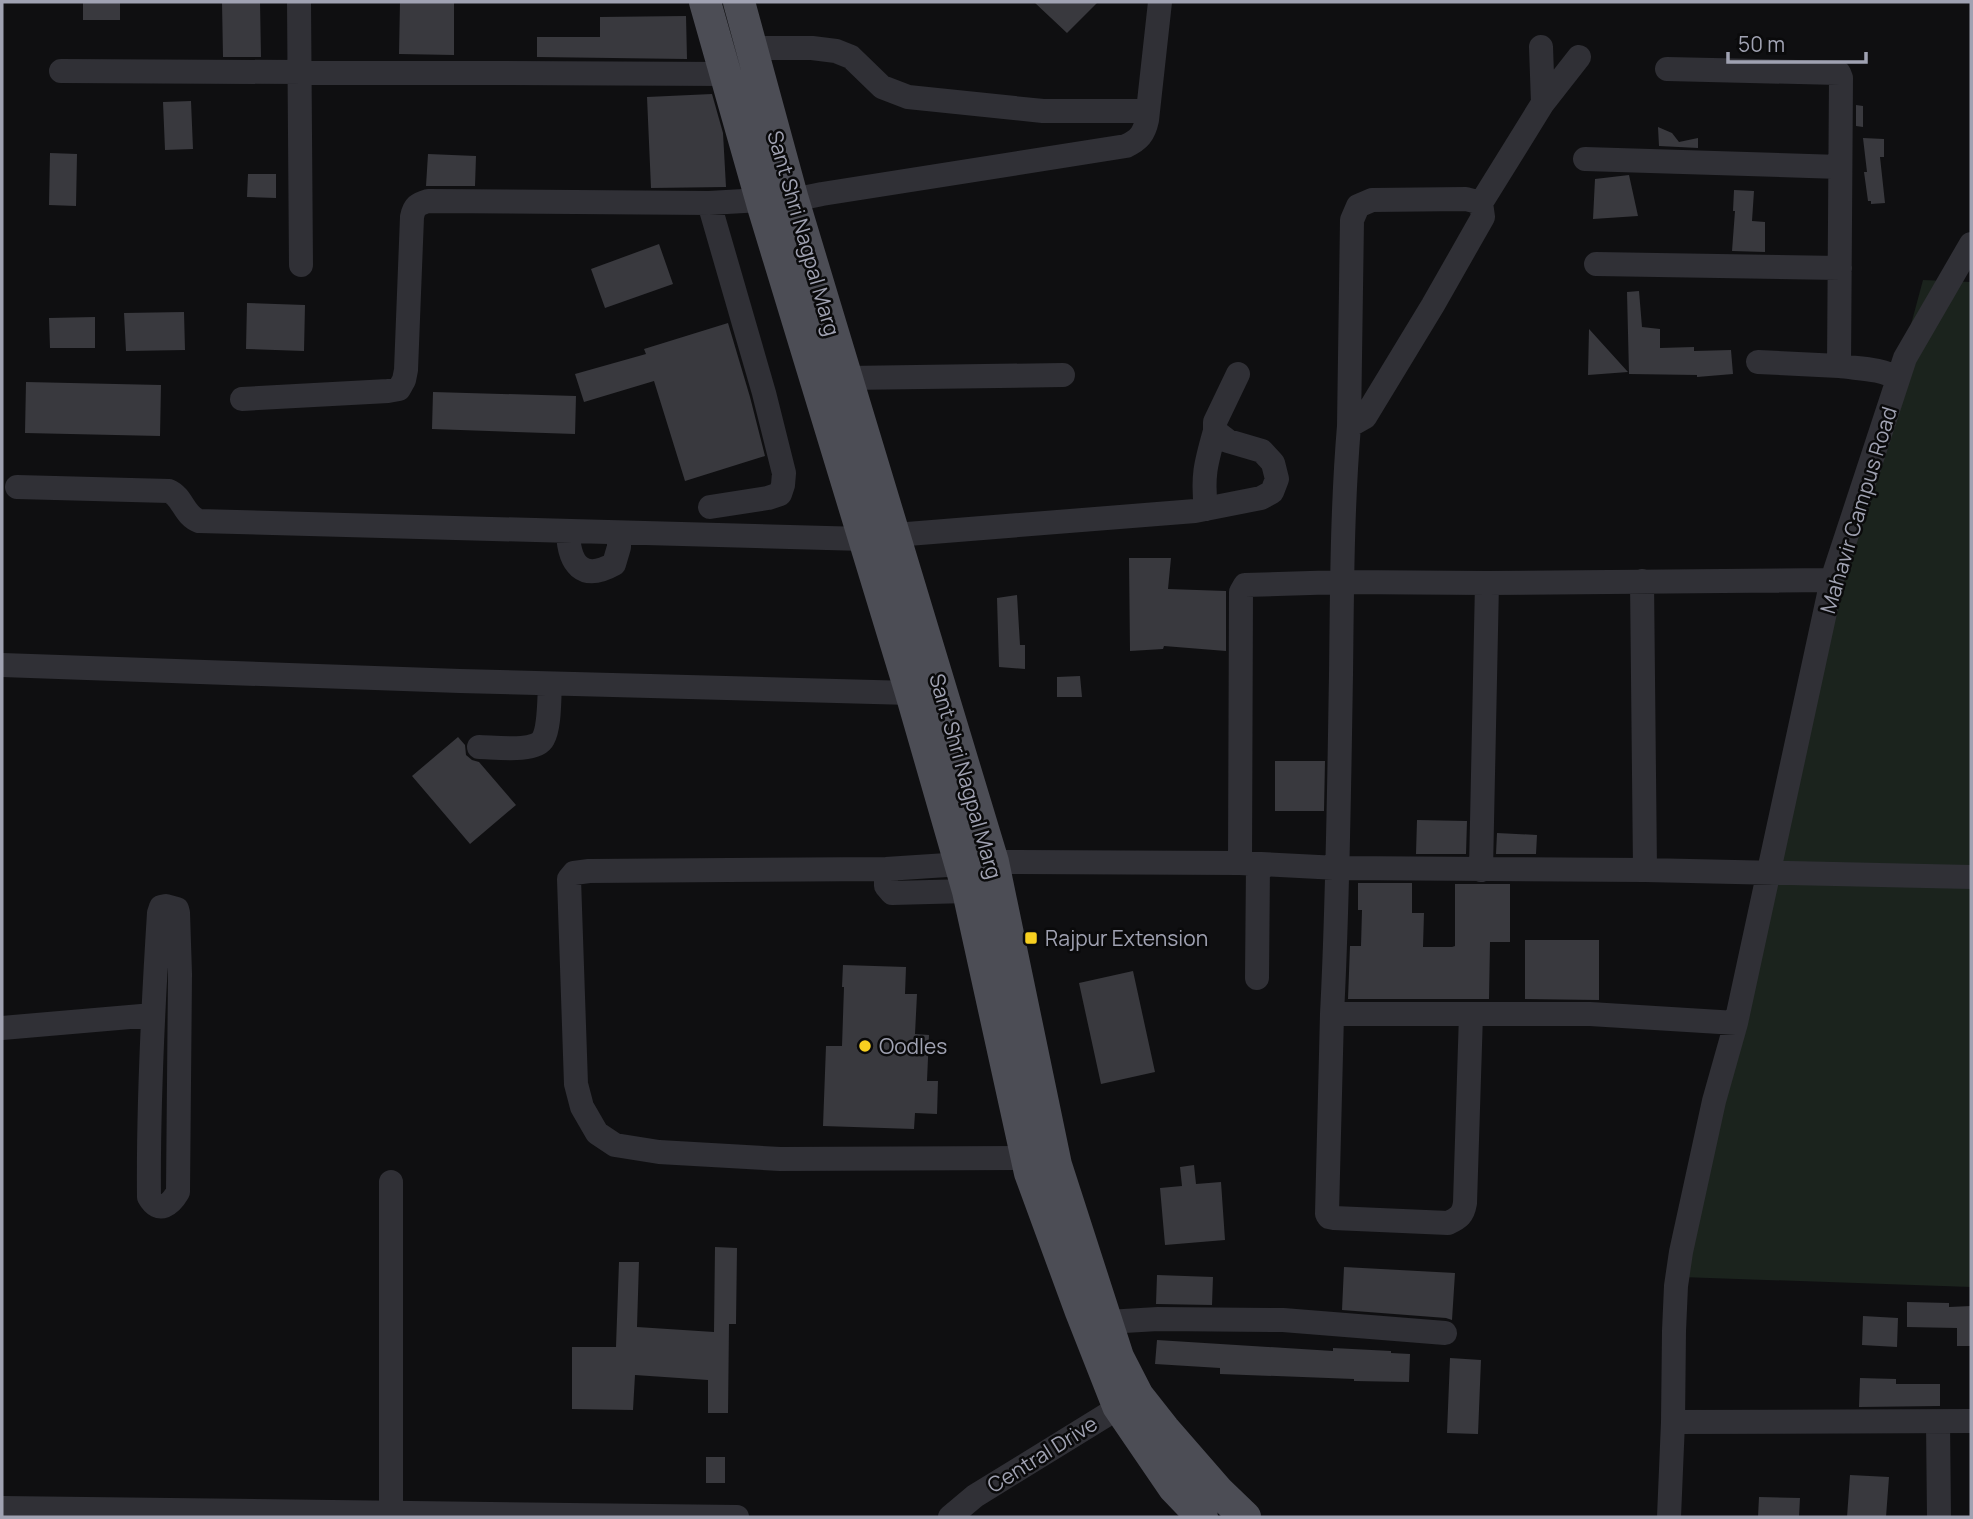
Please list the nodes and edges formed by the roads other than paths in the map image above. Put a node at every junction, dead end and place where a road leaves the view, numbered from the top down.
1 (299, 2) edge
2 (705, 2) edge
3 (739, 2) edge
4 (1160, 2) edge
5 (1541, 47) dead end
6 (752, 48) junction
7 (1579, 57) dead end
8 (1667, 69) dead end
9 (61, 71) dead end
10 (301, 73) junction
11 (726, 74) junction
12 (1543, 103) junction
13 (1148, 111) junction
14 (771, 120) junction
15 (741, 129) junction
16 (1585, 159) dead end
17 (1840, 167) junction
18 (709, 203) junction
19 (773, 203) junction
20 (1480, 203) junction
21 (1971, 244) edge
22 (1595, 264) dead end
23 (301, 265) dead end
24 (1840, 268) junction
25 (1758, 362) dead end
26 (1839, 366) junction
27 (1238, 374) dead end
28 (1063, 375) dead end
29 (847, 378) junction
30 (1898, 379) junction
31 (242, 399) dead end
32 (1349, 426) junction
33 (1215, 431) junction
34 (17, 487) dead end
35 (710, 507) dead end
36 (1206, 509) junction
37 (568, 532) junction
38 (619, 533) junction
39 (879, 537) junction
40 (1832, 580) junction
41 (1642, 581) junction
42 (1342, 582) junction
43 (1487, 583) junction
44 (2, 664) edge
45 (550, 684) junction
46 (911, 693) junction
47 (479, 747) dead end
48 (993, 862) junction
49 (1249, 864) junction
50 (1338, 868) junction
51 (1481, 870) junction
52 (1645, 870) junction
53 (1768, 874) junction
54 (964, 877) junction
55 (1971, 877) edge
56 (1257, 978) dead end
57 (1332, 1014) junction
58 (1471, 1014) junction
59 (153, 1015) junction
60 (1736, 1023) junction
61 (2, 1028) edge
62 (1027, 1158) junction
63 (391, 1182) dead end
64 (1107, 1322) junction
65 (1444, 1333) dead end
66 (1128, 1401) junction
67 (1971, 1421) edge
68 (1673, 1422) junction
69 (1938, 1422) junction
70 (2, 1508) edge
71 (31, 1513) edge
72 (384, 1514) edge
73 (737, 1517) edge
74 (950, 1517) edge
75 (1202, 1517) edge
76 (1245, 1517) edge
77 (1669, 1517) edge
78 (1939, 1517) edge

1 - 10 street
2 - 11 main road, Sant Shri Nagpal Marg
3 - 6 main road, Sant Shri Nagpal Marg
4 - 13 street
5 - 12 street
6 - 13 street
6 - 14 main road, Sant Shri Nagpal Marg
7 - 12 street
8 - 17 street
9 - 10 street
10 - 11 street
10 - 23 street
11 - 15 main road, Sant Shri Nagpal Marg
12 - 20 street
13 - 19 street
14 - 15 main road
14 - 19 main road, Sant Shri Nagpal Marg
15 - 19 main road, Sant Shri Nagpal Marg
16 - 17 street
17 - 24 street
18 - 19 street
18 - 31 street
18 - 35 street
19 - 29 main road, Sant Shri Nagpal Marg
19 - 39 main road, Sant Shri Nagpal Marg
20 - 32 street
20 - 32 street
21 - 30 street, Mahavir Campus Road
22 - 24 street
24 - 26 street
25 - 26 street
26 - 30 street
27 - 33 street
28 - 29 street
29 - 39 main road, Sant Shri Nagpal Marg
30 - 40 street, Mahavir Campus Road
32 - 42 street
33 - 36 street
33 - 36 street
34 - 37 street
36 - 39 street
37 - 38 street
37 - 38 street
38 - 39 street
39 - 46 main road, Sant Shri Nagpal Marg
39 - 48 main road, Sant Shri Nagpal Marg
40 - 41 street
40 - 53 street, Mahavir Campus Road
41 - 43 street
41 - 52 street
42 - 43 street
42 - 49 street
42 - 50 street
43 - 51 street
44 - 45 street
45 - 46 street
45 - 47 street
46 - 54 main road, Sant Shri Nagpal Marg
48 - 49 street
48 - 54 street
48 - 64 main road, Sant Shri Nagpal Marg
49 - 50 street
49 - 56 street
50 - 51 street
50 - 57 street
51 - 52 street
52 - 53 street
53 - 55 street
53 - 60 street, Mahavir Campus Road
54 - 62 main road, Sant Shri Nagpal Marg
54 - 62 street
57 - 58 street
57 - 58 street
58 - 60 street
59 - 59 street
59 - 61 street
60 - 68 street, Mahavir Campus Road
62 - 66 main road, Sant Shri Nagpal Marg
63 - 72 street
64 - 65 street
64 - 66 main road, Sant Shri Nagpal Marg
66 - 74 street, Central Drive
66 - 75 main road, Sant Shri Nagpal Marg
66 - 76 main road, Sant Shri Nagpal Marg
67 - 69 street
68 - 69 street
68 - 77 street, Mahavir Campus Road
69 - 78 street
70 - 71 street
71 - 72 street
72 - 73 street

